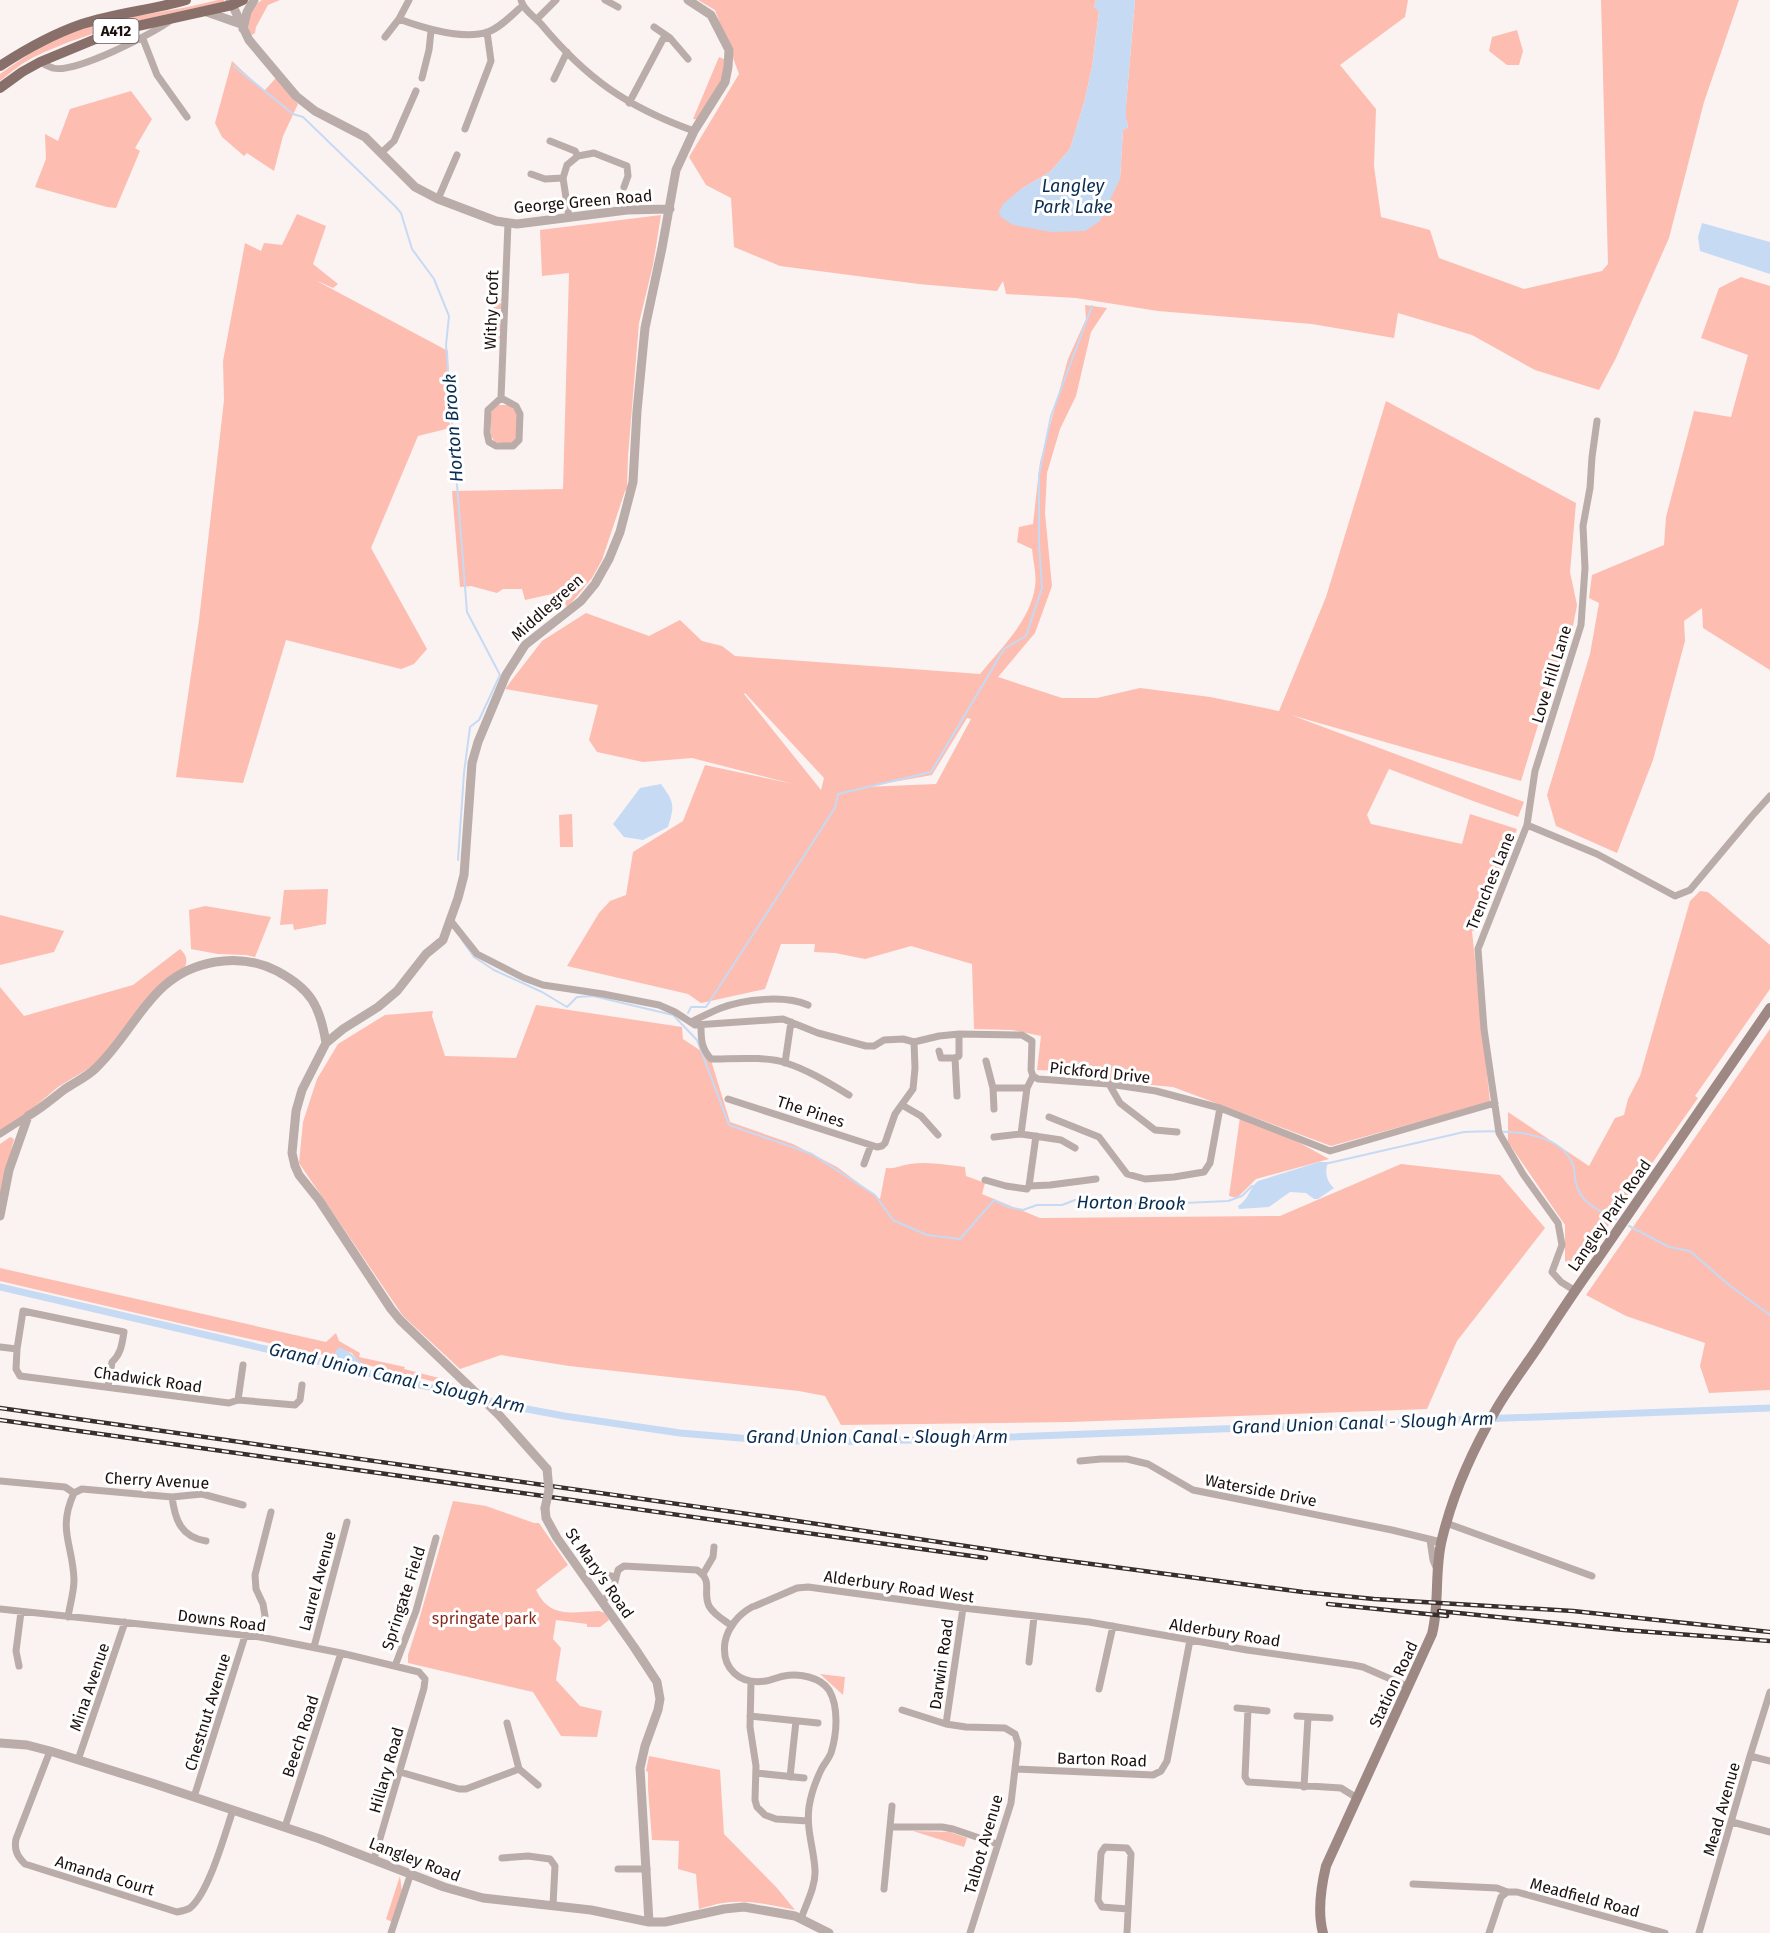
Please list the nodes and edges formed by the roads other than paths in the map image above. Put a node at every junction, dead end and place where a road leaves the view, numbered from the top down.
1 (186, 0) edge
2 (243, 0) edge
3 (254, 0) edge
4 (410, 0) edge
5 (556, 0) edge
6 (605, 0) edge
7 (688, 0) edge
8 (231, 2) edge
9 (521, 3) edge
10 (618, 7) dead end
11 (204, 11) junction
12 (173, 19) junction
13 (537, 19) junction
14 (399, 20) junction
15 (242, 26) junction
16 (654, 27) dead end
17 (430, 31) junction
18 (488, 32) junction
19 (386, 37) dead end
20 (670, 38) junction
21 (143, 39) junction
22 (567, 52) junction
23 (688, 59) dead end
24 (40, 62) junction
25 (0, 66) edge
26 (422, 78) dead end
27 (554, 79) dead end
28 (0, 88) edge
29 (416, 91) dead end
30 (629, 103) junction
31 (188, 117) dead end
32 (465, 129) dead end
33 (694, 131) junction
34 (550, 141) dead end
35 (381, 153) junction
36 (458, 155) dead end
37 (578, 156) junction
38 (531, 174) dead end
39 (563, 178) junction
40 (624, 188) dead end
41 (438, 199) junction
42 (670, 209) junction
43 (568, 217) junction
44 (508, 223) junction
45 (501, 398) junction
46 (1597, 421) dead end
47 (1770, 796) edge
48 (1527, 825) junction
49 (450, 920) junction
50 (808, 1005) dead end
51 (1770, 1008) edge
52 (791, 1022) junction
53 (696, 1024) junction
54 (959, 1034) junction
55 (914, 1042) junction
56 (326, 1043) junction
57 (939, 1051) dead end
58 (955, 1058) junction
59 (986, 1061) dead end
60 (785, 1063) junction
61 (1033, 1076) junction
62 (1108, 1084) junction
63 (993, 1088) junction
64 (1027, 1088) junction
65 (849, 1095) dead end
66 (957, 1096) dead end
67 (728, 1099) dead end
68 (1495, 1103) junction
69 (902, 1105) junction
70 (1220, 1108) junction
71 (994, 1109) dead end
72 (28, 1116) junction
73 (1050, 1117) dead end
74 (1177, 1132) dead end
75 (0, 1134) edge
76 (1021, 1134) junction
77 (938, 1135) dead end
78 (1036, 1136) junction
79 (994, 1137) dead end
80 (871, 1145) junction
81 (1075, 1148) dead end
82 (864, 1164) dead end
83 (1096, 1179) dead end
84 (985, 1180) dead end
85 (1029, 1185) junction
86 (0, 1216) edge
87 (1574, 1290) junction
88 (0, 1347) edge
89 (17, 1349) junction
90 (243, 1365) dead end
91 (302, 1385) dead end
92 (108, 1387) junction
93 (238, 1400) junction
94 (1480, 1438) joint
95 (1080, 1461) dead end
96 (0, 1481) edge
97 (74, 1493) junction
98 (172, 1497) junction
99 (243, 1504) dead end
100 (271, 1512) dead end
101 (347, 1522) dead end
102 (1446, 1523) junction
103 (436, 1538) dead end
104 (206, 1541) dead end
105 (1436, 1541) junction
106 (714, 1547) dead end
107 (598, 1573) dead end
108 (704, 1574) junction
109 (1592, 1576) dead end
110 (615, 1577) junction
111 (602, 1602) junction
112 (963, 1608) junction
113 (0, 1609) edge
114 (21, 1612) junction
115 (68, 1617) junction
116 (1034, 1617) junction
117 (125, 1622) junction
118 (732, 1626) junction
119 (1113, 1626) junction
120 (245, 1636) junction
121 (260, 1637) junction
122 (1190, 1640) junction
123 (314, 1647) junction
124 (341, 1653) junction
125 (1029, 1662) dead end
126 (19, 1666) dead end
127 (395, 1666) junction
128 (751, 1682) junction
129 (1409, 1687) junction
130 (424, 1688) joint
131 (1098, 1689) dead end
132 (1770, 1692) edge
133 (1237, 1708) dead end
134 (1248, 1709) junction
135 (902, 1710) dead end
136 (1267, 1711) dead end
137 (750, 1716) junction
138 (1297, 1716) dead end
139 (1308, 1717) junction
140 (1330, 1718) dead end
141 (796, 1721) junction
142 (507, 1723) dead end
143 (818, 1723) dead end
144 (946, 1724) junction
145 (0, 1743) edge
146 (50, 1751) junction
147 (1750, 1756) junction
148 (78, 1760) junction
149 (1770, 1761) edge
150 (519, 1769) junction
151 (1015, 1769) junction
152 (400, 1772) junction
153 (756, 1773) junction
154 (790, 1777) junction
155 (804, 1778) dead end
156 (538, 1785) dead end
157 (1304, 1787) junction
158 (195, 1797) junction
159 (1357, 1798) junction
160 (892, 1806) dead end
161 (233, 1810) junction
162 (808, 1821) junction
163 (1732, 1822) junction
164 (285, 1827) junction
165 (890, 1827) junction
166 (1770, 1832) edge
167 (998, 1844) junction
168 (502, 1858) dead end
169 (374, 1859) junction
170 (618, 1869) dead end
171 (647, 1869) junction
172 (411, 1873) junction
173 (1413, 1884) dead end
174 (884, 1889) dead end
175 (1507, 1892) junction
176 (553, 1905) junction
177 (1128, 1909) junction
178 (801, 1918) junction
179 (649, 1922) junction
180 (391, 1933) edge
181 (829, 1933) edge
182 (970, 1933) edge
183 (1127, 1933) edge
184 (1323, 1933) edge
185 (1489, 1933) edge
186 (1665, 1933) edge
187 (1699, 1933) edge

1 - 25 main road, A412
2 - 8 main road, A412
3 - 15 street
4 - 14 street
5 - 13 street
6 - 10 street
7 - 33 street, Middlegreen
8 - 11 main road, A412
8 - 15 street, George Green Road
9 - 13 street
9 - 18 street
11 - 12 main road, A412
11 - 15 street
12 - 21 street
12 - 24 main road, A412
13 - 22 street
14 - 17 street
14 - 19 street
15 - 35 street, George Green Road
16 - 20 street
17 - 18 street
17 - 26 street
18 - 32 street
20 - 23 street
20 - 30 street
21 - 24 street
21 - 31 street
22 - 27 street
22 - 30 street
24 - 28 main road, A412
29 - 35 street
30 - 33 street
33 - 42 street, Middlegreen
34 - 37 street
35 - 41 street, George Green Road
36 - 41 street
37 - 39 street
37 - 40 street
38 - 39 street
39 - 43 street
41 - 44 street, George Green Road
42 - 43 street, George Green Road
42 - 49 street, Middlegreen
43 - 44 street, George Green Road
44 - 45 street, Withy Croft
45 - 45 street, Withy Croft
46 - 48 street, Love Hill Lane
47 - 48 street, Trenches Lane
48 - 68 street, Trenches Lane
49 - 53 street
49 - 56 street, Middlegreen
50 - 53 street
51 - 87 main road, Langley Park Road
52 - 53 street, Pickford Drive
52 - 55 street, Pickford Drive
52 - 60 street
53 - 60 street
54 - 55 street, Pickford Drive
54 - 58 street
54 - 61 street, Pickford Drive
55 - 69 street
56 - 72 street
56 - 111 street, St Mary's Road, bridge
57 - 58 street
58 - 66 street
59 - 63 street
60 - 65 street
61 - 62 street, Pickford Drive
61 - 64 street
62 - 70 street, Pickford Drive
62 - 74 street
63 - 64 street
63 - 71 street
64 - 76 street
67 - 80 street, The Pines
68 - 70 street, Pickford Drive
68 - 87 street, Trenches Lane
69 - 77 street
69 - 80 street, The Pines
70 - 73 street
72 - 75 street
72 - 86 street
76 - 78 street
76 - 79 street
78 - 81 street
78 - 85 street
80 - 82 street
83 - 85 street
84 - 85 street
87 - 94 main road, Langley Park Road
88 - 89 street
89 - 92 street, Chadwick Road
89 - 92 street
90 - 93 street
91 - 93 street, Chadwick Road
92 - 93 street, Chadwick Road
94 - 102 main road, Station Road
95 - 105 street, Waterside Drive
96 - 97 street, Cherry Avenue
97 - 98 street, Cherry Avenue
97 - 115 street
98 - 99 street, Cherry Avenue
98 - 104 street
100 - 121 street
101 - 123 street, Laurel Avenue
102 - 105 main road, Station Road
102 - 109 street
103 - 127 street, Springate Field
105 - 129 main road, Station Road
106 - 108 street
107 - 110 street
108 - 110 street
108 - 118 street
110 - 111 street
111 - 171 street, St Mary's Road
112 - 116 street, Alderbury Road West
112 - 118 street, Alderbury Road West
112 - 144 street, Darwin Road
113 - 114 street, Downs Road
114 - 115 street, Downs Road
114 - 126 street
115 - 117 street, Downs Road
116 - 119 street, Alderbury Road
116 - 125 street
117 - 120 street, Downs Road
117 - 148 street, Mina Avenue
118 - 128 street
119 - 122 street, Alderbury Road
119 - 131 street
120 - 121 street, Downs Road
120 - 158 street, Chestnut Avenue
121 - 123 street, Downs Road
122 - 129 street, Alderbury Road
122 - 151 street, Barton Road
123 - 124 street, Downs Road
124 - 127 street, Downs Road
124 - 164 street, Beech Road
127 - 130 street, Downs Road
128 - 137 street
128 - 162 street
129 - 159 main road, Station Road
130 - 152 street, Hillary Road
132 - 147 street, Mead Avenue
133 - 134 street
134 - 136 street
134 - 157 street
135 - 144 street, Talbot Avenue
137 - 141 street
137 - 153 street
138 - 139 street
139 - 140 street
139 - 157 street
141 - 143 street
141 - 154 street
142 - 150 street
144 - 151 street, Talbot Avenue
145 - 146 street, Langley Road
146 - 148 street, Langley Road
146 - 161 street, Amanda Court
147 - 149 street
147 - 163 street, Mead Avenue
148 - 158 street, Langley Road
150 - 152 street
150 - 156 street
151 - 167 street, Talbot Avenue
152 - 169 street, Hillary Road
153 - 154 street
153 - 162 street
154 - 155 street
157 - 159 street
158 - 161 street, Langley Road
159 - 184 main road, Station Road
160 - 165 street
161 - 164 street, Langley Road
162 - 178 street
163 - 166 street
163 - 187 street, Mead Avenue
164 - 169 street, Langley Road
165 - 167 street
165 - 174 street
167 - 182 street, Talbot Avenue
168 - 176 street
169 - 172 street, Langley Road
170 - 171 street
171 - 179 street, St Mary's Road
172 - 176 street, Langley Road
172 - 180 street
173 - 175 street
175 - 185 street, Meadfield Road
175 - 186 street, Meadfield Road
176 - 179 street, Langley Road
177 - 177 street
177 - 183 street
178 - 179 street, Langley Road
178 - 181 street, Langley Road

